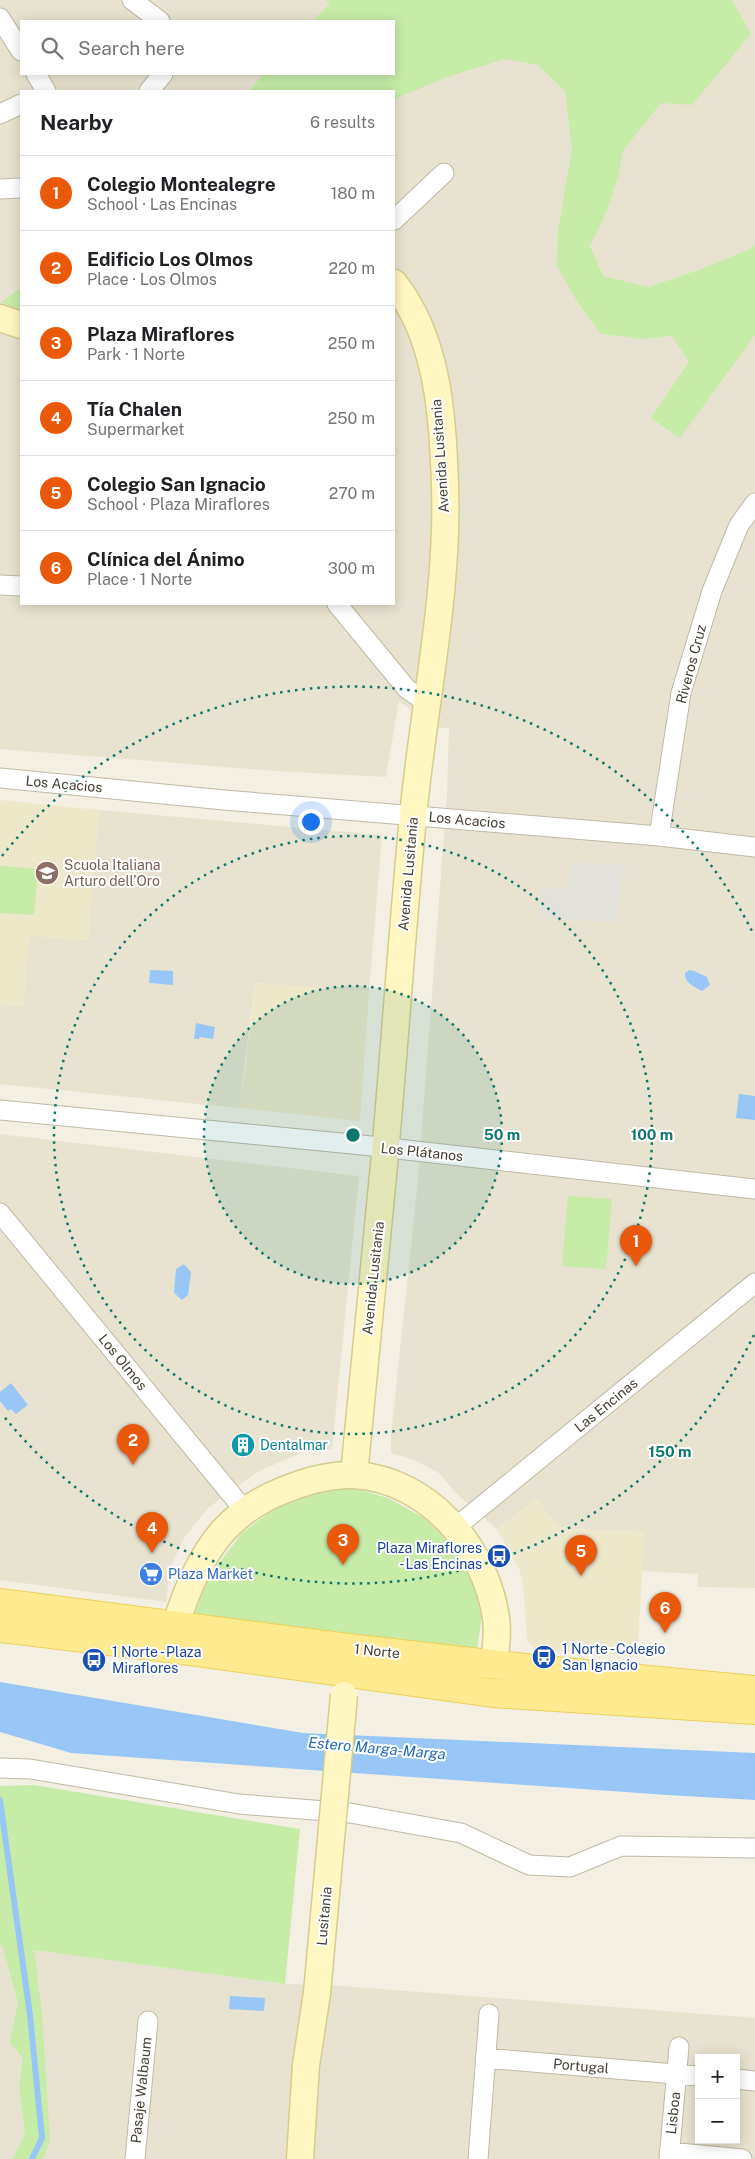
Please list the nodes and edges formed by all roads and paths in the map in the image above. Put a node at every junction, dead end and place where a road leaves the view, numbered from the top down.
1 (132, 0) edge
2 (159, 20) edge
3 (1, 22) edge
4 (20, 50) edge
5 (162, 75) edge
6 (150, 90) edge
7 (20, 104) edge
8 (0, 114) edge
9 (444, 173) dead end
10 (20, 188) edge
11 (0, 189) edge
12 (395, 219) edge
13 (395, 285) edge
14 (0, 318) edge
15 (20, 325) edge
16 (755, 503) edge
17 (0, 584) edge
18 (20, 586) edge
19 (338, 605) edge
20 (426, 702) junction
21 (0, 778) edge
22 (413, 815) junction
23 (660, 836) junction
24 (755, 847) edge
25 (0, 1110) edge
26 (386, 1148) junction
27 (755, 1189) edge
28 (0, 1213) edge
29 (755, 1282) edge
30 (354, 1475) junction
31 (245, 1511) junction
32 (456, 1527) junction
33 (0, 1604) edge
34 (0, 1628) edge
35 (174, 1638) junction
36 (494, 1663) junction
37 (346, 1672) junction
38 (392, 1677) junction
39 (755, 1690) edge
40 (755, 1710) edge
41 (0, 1768) edge
42 (755, 1848) edge
43 (490, 2014) dead end
44 (148, 2022) dead end
45 (679, 2047) dead end
46 (485, 2058) junction
47 (677, 2074) junction
48 (695, 2076) edge
49 (740, 2080) edge
50 (755, 2081) edge
51 (669, 2156) edge
52 (135, 2159) edge
53 (300, 2159) edge
54 (478, 2159) edge
55 (742, 2159) edge

1 - 2 street
3 - 4 street
5 - 6 street
7 - 8 street
9 - 12 street
10 - 11 street
13 - 20 street, Avenida Lusitania
14 - 15 street
16 - 23 street, Riveros Cruz
17 - 18 street
19 - 20 street
20 - 22 street, Avenida Lusitania
21 - 22 street, Los Acacios
22 - 23 street, Los Acacios
22 - 26 street, Avenida Lusitania
23 - 24 street, Los Acacios
25 - 26 street, Los Plátanos
26 - 27 street, Los Plátanos
26 - 30 street, Avenida Lusitania
28 - 31 street, Los Olmos
29 - 32 street, Las Encinas
30 - 31 street
30 - 32 street
31 - 35 street
32 - 36 street
33 - 35 main road, 1 Norte
34 - 35 main road, 1 Norte
35 - 37 main road, 1 Norte
36 - 37 main road, 1 Norte
36 - 38 main road
36 - 39 main road, 1 Norte
37 - 38 main road, 1 Norte
37 - 53 street, Lusitania, bridge
38 - 40 main road, 1 Norte
41 - 42 street
43 - 46 street
44 - 52 street, Pasaje Walbaum
45 - 47 street, Lisboa
46 - 47 street, Portugal
46 - 54 street
47 - 48 street, Lisboa
47 - 51 street, Lisboa
49 - 50 street
51 - 55 street, Lisboa

